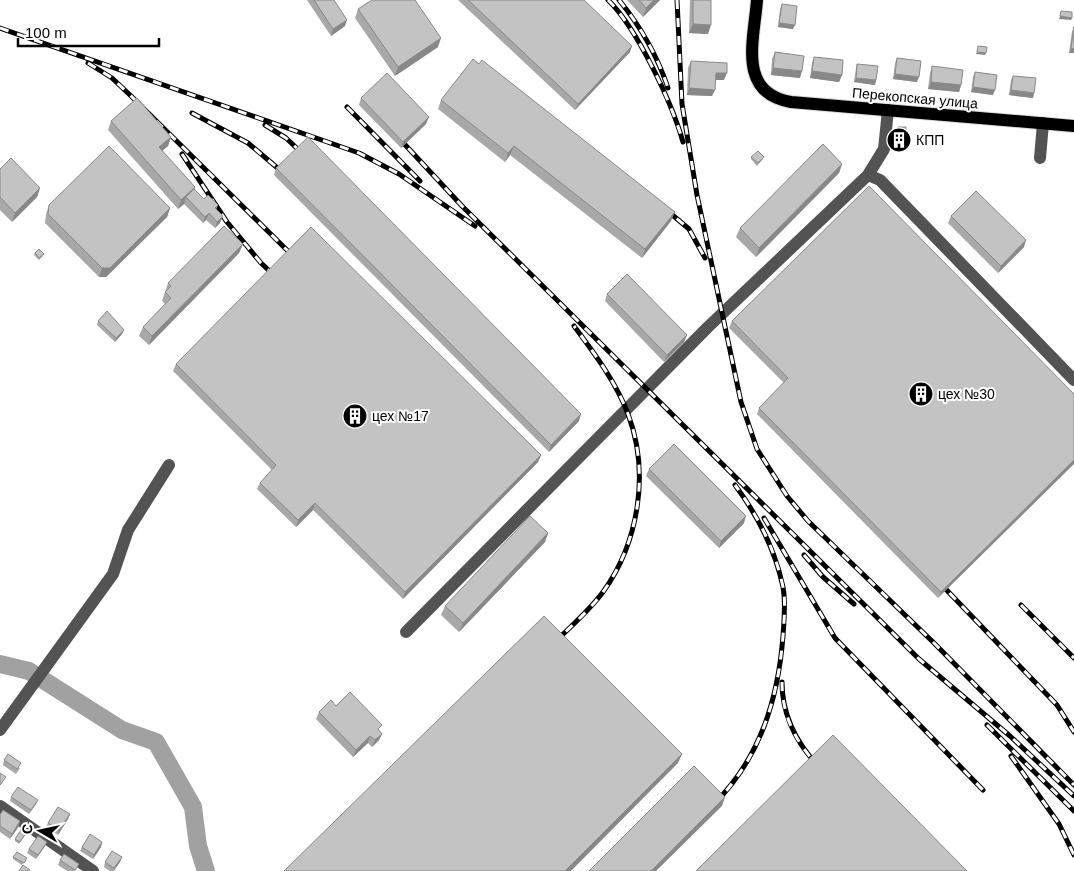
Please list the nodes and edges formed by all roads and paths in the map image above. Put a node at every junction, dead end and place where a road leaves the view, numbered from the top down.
1 (757, 0) edge
2 (888, 110) junction
3 (1043, 123) junction
4 (1074, 126) edge
5 (1040, 158) dead end
6 (868, 175) junction
7 (1074, 380) edge
8 (169, 465) dead end
9 (406, 632) dead end
10 (0, 730) edge
11 (0, 806) edge
12 (93, 871) edge

1 - 2 main road, Перекопская улица
2 - 3 main road, Перекопская улица
2 - 6 street
3 - 4 main road, Перекопская улица
3 - 5 street
6 - 7 street
6 - 9 street
8 - 10 street
11 - 12 street

